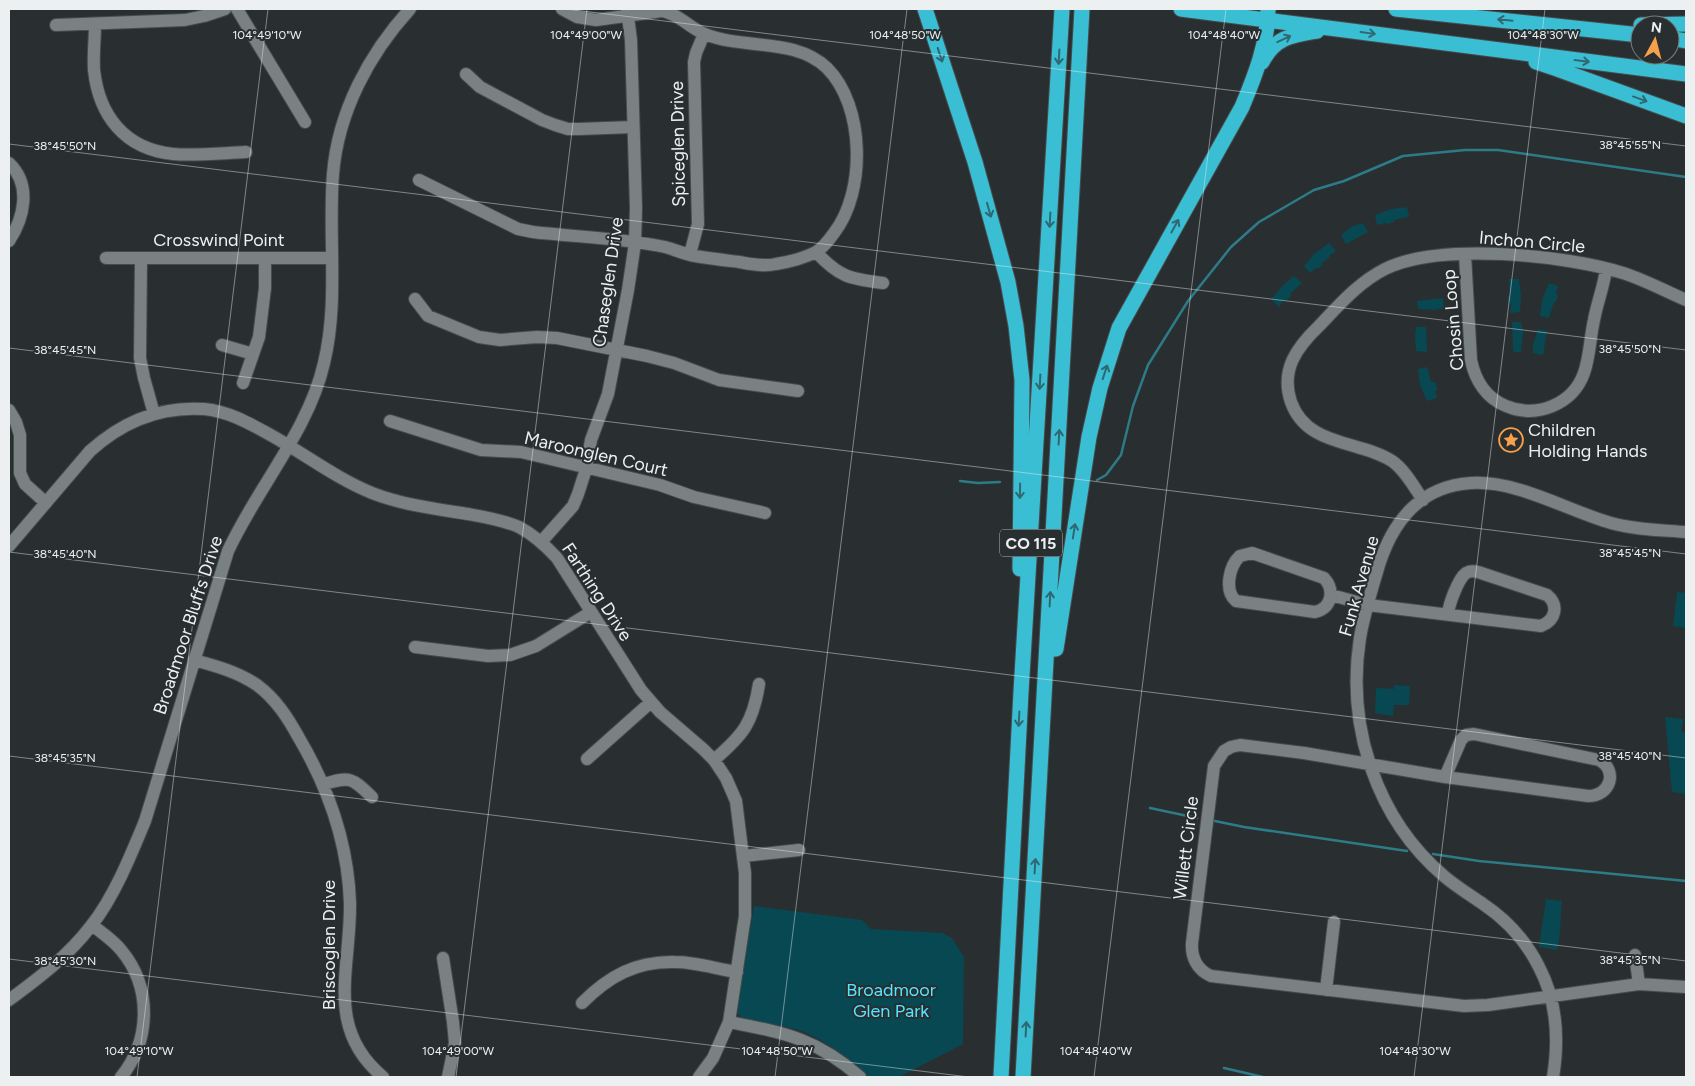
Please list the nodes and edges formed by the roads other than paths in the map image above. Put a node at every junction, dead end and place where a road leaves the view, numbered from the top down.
1 (225, 9) edge
2 (237, 9) edge
3 (410, 9) edge
4 (562, 9) edge
5 (924, 9) edge
6 (1062, 9) edge
7 (1082, 9) edge
8 (1181, 9) edge
9 (1396, 9) edge
10 (628, 12) edge
11 (1268, 14) edge
12 (149, 15) edge
13 (95, 24) junction
14 (56, 25) dead end
15 (1630, 26) edge
16 (1332, 28) junction
17 (1586, 28) junction
18 (704, 34) junction
19 (1630, 34) edge
20 (1476, 48) junction
21 (466, 74) dead end
22 (1686, 74) edge
23 (1255, 76) junction
24 (1686, 116) edge
25 (305, 122) dead end
26 (633, 127) junction
27 (246, 152) dead end
28 (9, 163) edge
29 (419, 180) dead end
30 (9, 242) edge
31 (635, 243) junction
32 (816, 252) junction
33 (690, 254) junction
34 (1465, 255) junction
35 (106, 258) dead end
36 (141, 258) junction
37 (265, 258) junction
38 (332, 258) junction
39 (1606, 268) junction
40 (883, 283) dead end
41 (414, 299) dead end
42 (1686, 300) edge
43 (222, 345) dead end
44 (617, 350) junction
45 (253, 354) junction
46 (243, 384) dead end
47 (798, 391) dead end
48 (9, 410) edge
49 (154, 414) junction
50 (390, 421) dead end
51 (288, 444) junction
52 (586, 468) junction
53 (1423, 500) junction
54 (46, 503) junction
55 (765, 513) dead end
56 (1686, 532) edge
57 (541, 542) junction
58 (9, 546) edge
59 (1331, 595) junction
60 (1368, 606) junction
61 (591, 612) junction
62 (1448, 614) junction
63 (415, 647) dead end
64 (194, 660) junction
65 (759, 684) dead end
66 (1021, 692) junction
67 (650, 702) junction
68 (1043, 735) junction
69 (587, 759) dead end
70 (714, 760) junction
71 (1369, 764) junction
72 (1446, 777) junction
73 (324, 784) junction
74 (372, 797) dead end
75 (799, 850) dead end
76 (744, 856) junction
77 (1334, 922) dead end
78 (92, 925) junction
79 (1635, 955) dead end
80 (443, 958) dead end
81 (737, 972) junction
82 (1639, 984) junction
83 (1686, 987) edge
84 (1326, 990) junction
85 (1550, 997) junction
86 (9, 1000) edge
87 (582, 1003) dead end
88 (729, 1022) junction
89 (121, 1077) edge
90 (384, 1077) edge
91 (448, 1077) edge
92 (699, 1077) edge
93 (860, 1077) edge
94 (1001, 1077) edge
95 (1023, 1077) edge
96 (1553, 1077) edge

1 - 12 street
2 - 25 street
3 - 38 street, Broadmoor Bluffs Drive
4 - 10 street
5 -> 66 highway
6 -> 66 highway, CO 115
68 -> 7 highway, CO 115
8 - 11 highway
17 -> 9 highway
10 - 18 street
10 - 26 street, Chaseglen Drive
11 - 16 highway
11 - 23 highway
12 - 13 street
13 - 14 street
13 - 27 street
15 - 17 highway
16 -> 20 highway
23 -> 16 highway
17 - 19 highway
18 - 32 street
18 - 33 street, Spiceglen Drive
20 -> 22 highway
20 -> 24 highway
21 - 26 street
68 -> 23 highway
26 - 31 street, Chaseglen Drive
28 - 30 street
29 - 31 street
31 - 33 street
31 - 44 street, Chaseglen Drive
32 - 33 street
32 - 40 street
34 - 39 street, Inchon Circle
34 - 39 street, Chosin Loop
34 - 53 street, Inchon Circle
35 - 36 street, Crosswind Point
36 - 37 street, Crosswind Point
36 - 49 street
37 - 38 street, Crosswind Point
37 - 45 street
38 - 51 street, Broadmoor Bluffs Drive
39 - 42 street, Inchon Circle
41 - 44 street
43 - 45 street
44 - 47 street
44 - 52 street, Chaseglen Drive
45 - 46 street
48 - 54 street
49 - 51 street, Farthing Drive
49 - 54 street, Farthing Drive
50 - 52 street, Maroonglen Court
51 - 57 street, Farthing Drive
51 - 64 street, Broadmoor Bluffs Drive
52 - 55 street, Maroonglen Court
52 - 57 street, Chaseglen Drive
53 - 56 street, Funk Avenue
53 - 60 street, Funk Avenue
54 - 58 street, Farthing Drive
57 - 61 street, Farthing Drive
59 - 59 street
59 - 60 street
60 - 62 street
60 - 71 street, Funk Avenue
61 - 63 street
61 - 67 street, Farthing Drive
62 - 62 street
64 - 73 street, Briscoglen Drive
64 - 78 street, Broadmoor Bluffs Drive
65 - 70 street
66 -> 94 highway, CO 115
67 - 69 street
67 - 70 street, Farthing Drive
95 -> 68 highway, CO 115
70 - 76 street, Farthing Drive
71 - 72 street, Willett Circle
71 - 84 street, Willett Circle
71 - 85 street, Funk Avenue
72 - 72 street, Willett Circle
73 - 74 street
73 - 90 street, Briscoglen Drive
75 - 76 street
76 - 81 street, Farthing Drive
77 - 84 street
78 - 86 street, Broadmoor Bluffs Drive
78 - 89 street
79 - 82 street
80 - 91 street
81 - 87 street
81 - 88 street, Farthing Drive
82 - 83 street, Willett Circle
82 - 85 street, Willett Circle
84 - 85 street, Willett Circle
85 - 96 street, Funk Avenue
88 - 92 street, Farthing Drive
88 - 93 street

